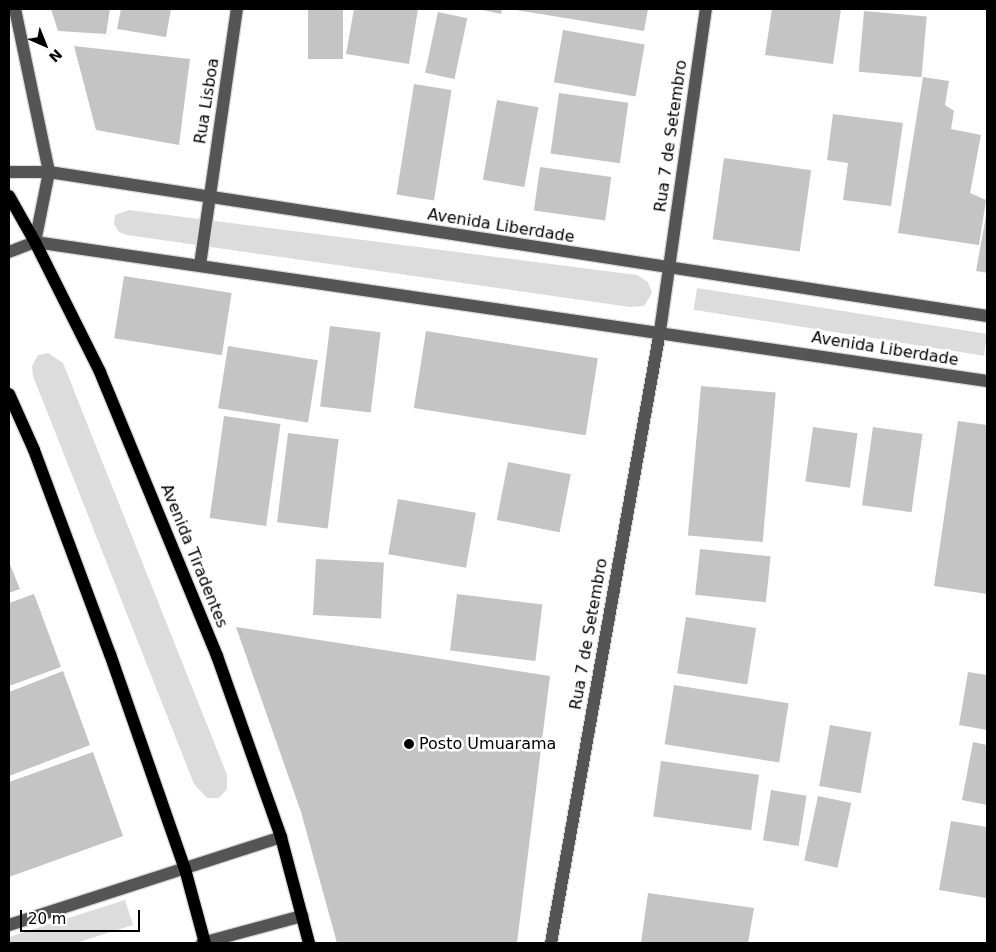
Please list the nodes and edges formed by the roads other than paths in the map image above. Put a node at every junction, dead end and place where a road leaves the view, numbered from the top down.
1 (15, 9) edge
2 (238, 9) edge
3 (706, 9) edge
4 (9, 172) edge
5 (49, 172) junction
6 (9, 196) edge
7 (209, 197) junction
8 (35, 242) junction
9 (9, 252) edge
10 (200, 265) junction
11 (669, 268) junction
12 (987, 316) edge
13 (660, 331) junction
14 (987, 381) edge
15 (9, 394) edge
16 (281, 837) junction
17 (185, 869) junction
18 (302, 916) junction
19 (9, 924) edge
20 (204, 943) edge
21 (309, 943) edge
22 (551, 943) edge

1 - 5 street
2 - 7 street, Rua Lisboa
3 - 11 street, Rua 7 de Setembro
4 - 5 street, Avenida Liberdade
5 - 7 street, Avenida Liberdade
5 - 8 street
6 - 8 main road, Avenida Tiradentes
7 - 10 street, Rua Lisboa
7 - 11 street, Avenida Liberdade
8 - 9 street
8 - 10 street, Avenida Liberdade
8 - 16 main road, Avenida Tiradentes
10 - 13 street, Avenida Liberdade
11 - 12 street, Avenida Liberdade
11 - 13 street, Rua 7 de Setembro
13 - 14 street, Avenida Liberdade
13 - 22 street, Rua 7 de Setembro
15 - 17 main road
16 - 17 street
16 - 18 main road, Avenida Tiradentes
17 - 19 street
17 - 20 main road
18 - 20 street
18 - 21 main road, Avenida Tiradentes

